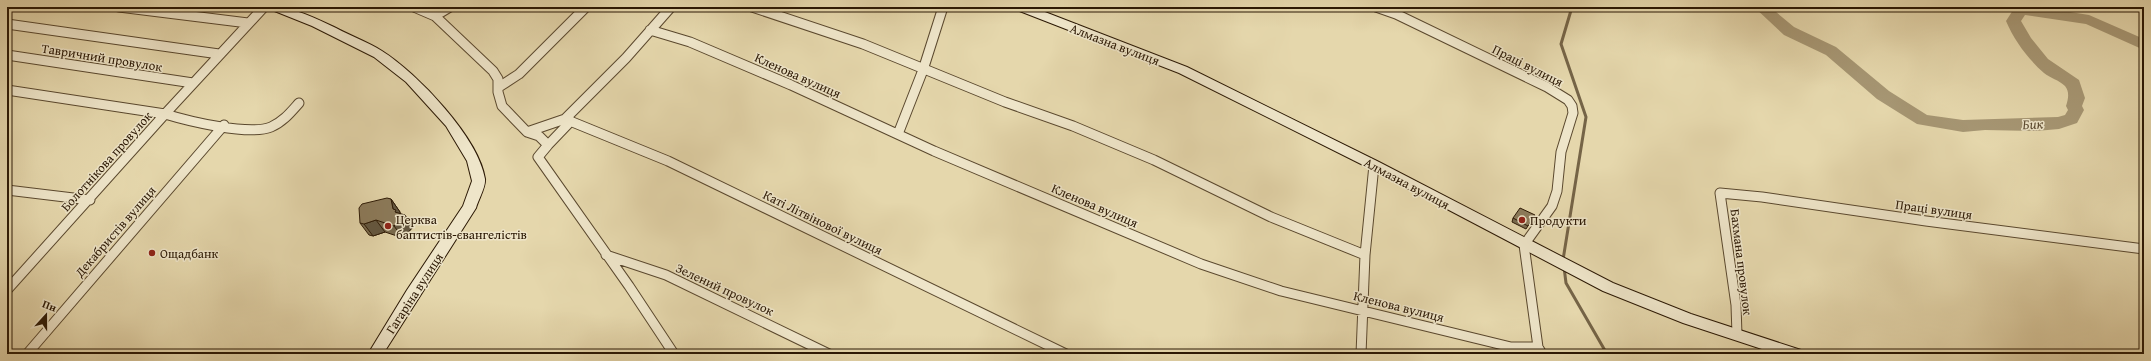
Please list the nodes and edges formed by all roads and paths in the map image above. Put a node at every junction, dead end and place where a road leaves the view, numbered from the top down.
1 (119, 7) edge
2 (264, 7) edge
3 (276, 7) edge
4 (414, 7) edge
5 (450, 7) edge
6 (586, 7) edge
7 (671, 7) edge
8 (752, 7) edge
9 (943, 7) edge
10 (1021, 7) edge
11 (1376, 7) edge
12 (435, 16) junction
13 (248, 23) junction
14 (7, 24) edge
15 (650, 30) junction
16 (219, 54) junction
17 (7, 55) edge
18 (923, 70) junction
19 (193, 83) junction
20 (499, 86) junction
21 (7, 90) edge
22 (299, 104) dead end
23 (166, 114) junction
24 (568, 120) junction
25 (224, 126) junction
26 (527, 132) junction
27 (898, 134) junction
28 (548, 145) junction
29 (1374, 165) junction
30 (7, 190) edge
31 (1720, 193) joint
32 (90, 200) junction
33 (1524, 245) junction
34 (2144, 249) edge
35 (606, 255) junction
36 (1365, 255) junction
37 (7, 290) edge
38 (1363, 310) junction
39 (1737, 335) junction
40 (1540, 350) edge
41 (27, 354) edge
42 (375, 354) edge
43 (674, 354) edge
44 (829, 354) edge
45 (1066, 354) edge
46 (1361, 354) edge
47 (1796, 354) edge

1 - 13 street
2 - 13 street
3 - 42 main road, Гагаріна вулиця
4 - 12 street
5 - 12 street
6 - 20 street
7 - 15 street
8 - 18 street
9 - 18 street
10 - 29 main road, Алмазна вулиця
11 - 33 street, Праці вулиця
12 - 20 street
13 - 16 street
14 - 16 street
15 - 24 street
15 - 27 street, Кленова вулиця
16 - 19 street
17 - 19 street, Тавричний провулок
18 - 27 street
18 - 36 street
19 - 23 street
20 - 26 street
21 - 23 street, Болотнікова провулок
22 - 25 street
23 - 25 street
23 - 32 street, Болотнікова провулок
24 - 26 street
24 - 28 street
24 - 45 street, Каті Літвінової вулиця
25 - 41 street, Декабристів вулиця
26 - 28 street
27 - 38 street, Кленова вулиця
28 - 35 street
29 - 33 main road, Алмазна вулиця
29 - 36 street
30 - 32 street
31 - 34 street, Праці вулиця
31 - 39 street, Бахмана провулок
32 - 37 street, Болотнікова провулок
33 - 39 main road, Алмазна вулиця
33 - 40 street
35 - 43 street
35 - 44 street, Зелений провулок
36 - 38 street
38 - 40 street, Кленова вулиця
38 - 46 street
39 - 47 main road, Алмазна вулиця

